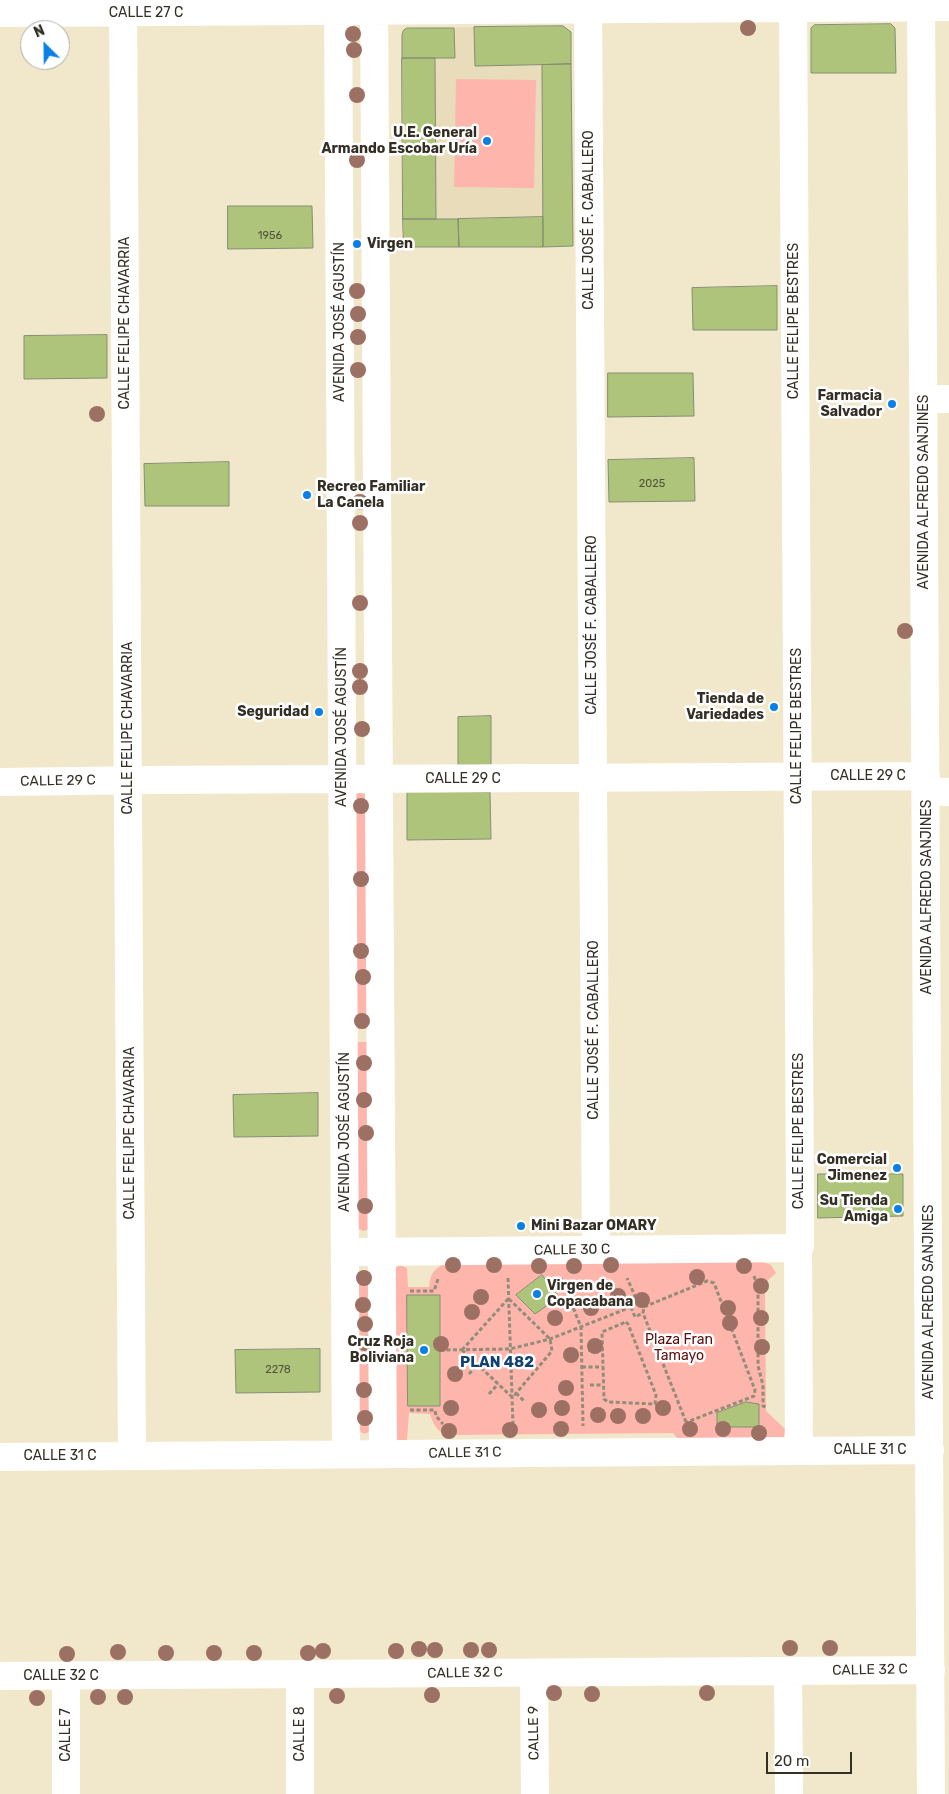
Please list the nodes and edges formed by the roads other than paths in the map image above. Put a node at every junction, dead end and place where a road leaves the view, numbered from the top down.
1 (793, 3) edge
2 (921, 3) edge
3 (374, 5) edge
4 (588, 5) edge
5 (123, 6) edge
6 (338, 6) edge
7 (949, 7) edge
8 (0, 13) edge
9 (936, 399) edge
10 (341, 422) junction
11 (377, 422) junction
12 (797, 777) junction
13 (592, 778) junction
14 (379, 779) junction
15 (128, 780) junction
16 (343, 780) junction
17 (0, 782) edge
18 (934, 787) edge
19 (939, 1184) edge
20 (798, 1248) junction
21 (596, 1249) junction
22 (382, 1251) junction
23 (346, 1252) junction
24 (799, 1450) junction
25 (930, 1450) junction
26 (346, 1454) junction
27 (383, 1454) junction
28 (132, 1456) junction
29 (0, 1457) edge
30 (940, 1579) edge
31 (931, 1670) junction
32 (788, 1671) junction
33 (534, 1673) junction
34 (300, 1675) junction
35 (0, 1676) edge
36 (66, 1676) junction
37 (66, 1794) edge
38 (300, 1794) edge
39 (535, 1794) edge
40 (789, 1794) edge
41 (932, 1794) edge

1 - 2 street, CALLE 27 C
1 - 4 street, CALLE 27 C
1 - 12 street, CALLE FELIPE BESTRES
2 - 7 street, CALLE 27 C
2 - 9 street, AVENIDA ALFREDO SANJINES
3 - 4 street, CALLE 27 C
3 - 6 street, CALLE 27 C
3 - 11 street
4 - 13 street, CALLE JOSÉ F. CABALLERO
5 - 6 street, CALLE 27 C
5 - 8 street, CALLE 27 C
5 - 15 street, CALLE FELIPE CHAVARRIA
6 - 10 street, AVENIDA JOSÉ AGUSTÍN
9 - 18 street, AVENIDA ALFREDO SANJINES
10 - 11 street
10 - 16 street, AVENIDA JOSÉ AGUSTÍN
11 - 14 street
12 - 13 street, CALLE 29 C
12 - 18 street, CALLE 29 C
12 - 20 street, CALLE FELIPE BESTRES
13 - 14 street, CALLE 29 C
13 - 21 street, CALLE JOSÉ F. CABALLERO
14 - 16 street, CALLE 29 C
14 - 22 street
15 - 16 street, CALLE 29 C
15 - 17 street, CALLE 29 C
15 - 28 street, CALLE FELIPE CHAVARRIA
16 - 23 street, AVENIDA JOSÉ AGUSTÍN
18 - 19 street, AVENIDA ALFREDO SANJINES
19 - 25 street, AVENIDA ALFREDO SANJINES
20 - 21 street, CALLE 30 C
20 - 24 street, CALLE FELIPE BESTRES
21 - 22 street, CALLE 30 C
22 - 23 street, CALLE 30 C
22 - 27 street
23 - 26 street, AVENIDA JOSÉ AGUSTÍN
24 - 25 street, CALLE 31 C
24 - 27 street, CALLE 31 C
25 - 30 street, AVENIDA ALFREDO SANJINES
26 - 27 street, CALLE 31 C
26 - 28 street, CALLE 31 C
28 - 29 street, CALLE 31 C
30 - 31 street, AVENIDA ALFREDO SANJINES
31 - 32 street, CALLE 32 C
31 - 41 street, AVENIDA ALFREDO SANJINES
32 - 33 street, CALLE 32 C
32 - 40 street
33 - 34 street, CALLE 32 C
33 - 39 street, CALLE 9
34 - 36 street, CALLE 32 C
34 - 38 street, CALLE 8
35 - 36 street, CALLE 32 C
36 - 37 street, CALLE 7

